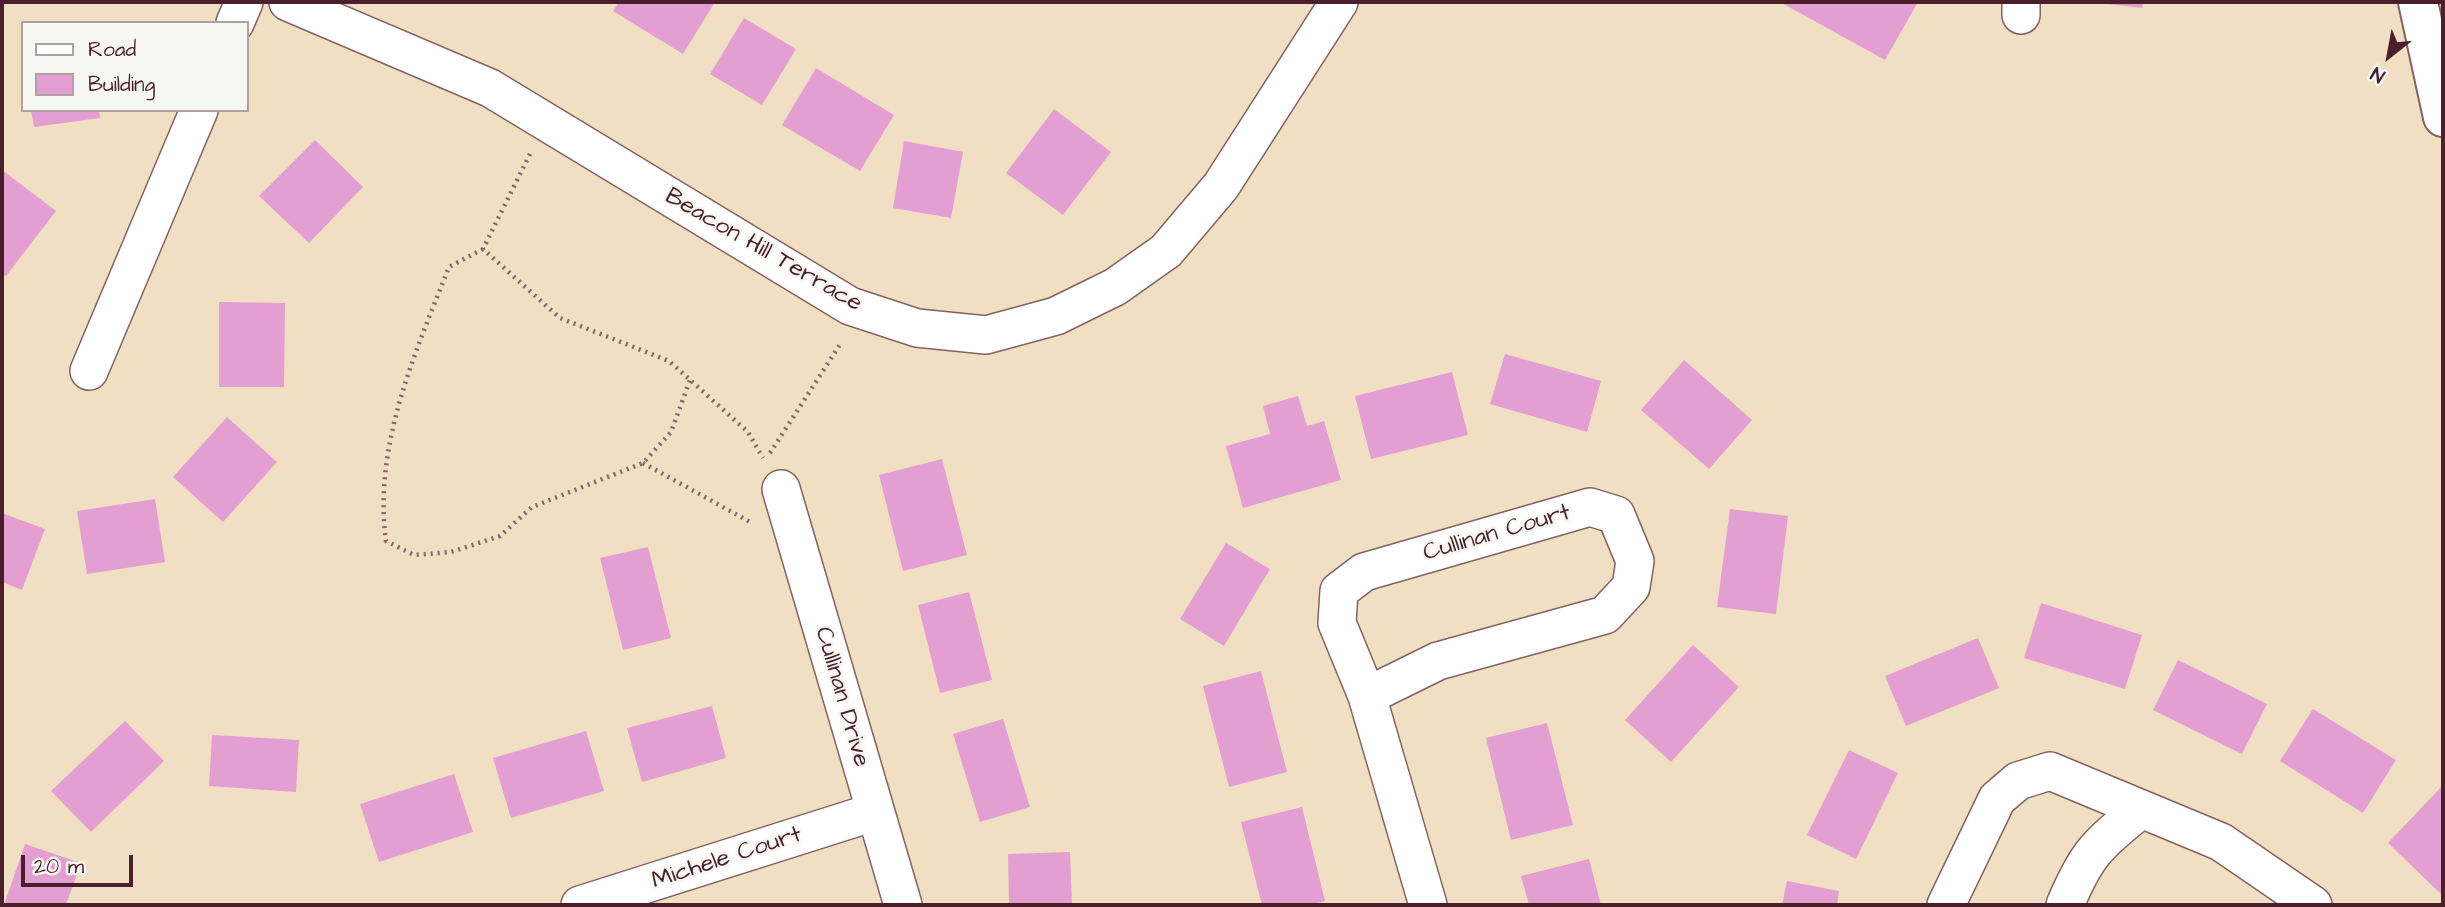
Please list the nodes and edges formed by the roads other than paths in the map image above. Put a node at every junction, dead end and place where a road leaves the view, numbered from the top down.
1 (244, 2) edge
2 (288, 2) edge
3 (1339, 2) edge
4 (2418, 2) edge
5 (237, 21) edge
6 (198, 112) edge
7 (2443, 117) edge
8 (89, 371) dead end
9 (781, 489) dead end
10 (1367, 696) junction
11 (2140, 810) junction
12 (874, 812) junction
13 (580, 905) edge
14 (903, 905) edge
15 (1428, 905) edge
16 (1945, 905) edge
17 (2065, 905) edge
18 (2313, 905) edge

1 - 5 street
2 - 3 street, Beacon Hill Terrace
4 - 7 main road
6 - 8 street
9 - 12 street, Cullinan Drive
10 - 10 street, Cullinan Court
10 - 15 street, Cullinan Court
11 - 16 street
11 - 17 street
11 - 18 street
12 - 13 street, Michele Court
12 - 14 street, Cullinan Drive

